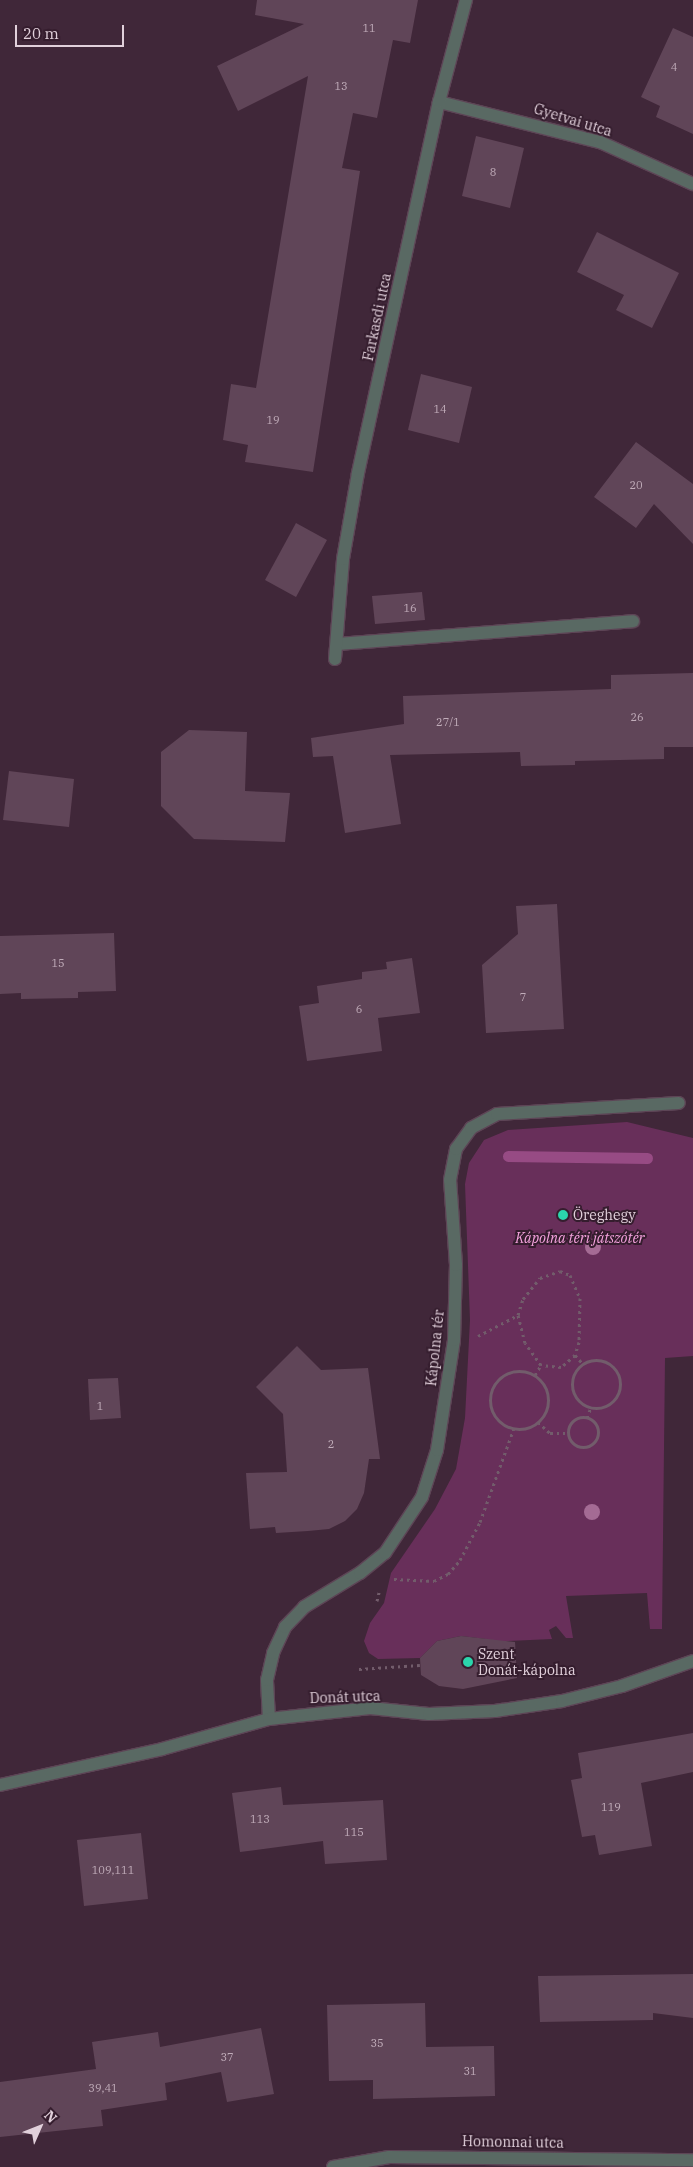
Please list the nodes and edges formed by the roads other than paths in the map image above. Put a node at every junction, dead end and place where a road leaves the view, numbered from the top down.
1 (466, 0) edge
2 (439, 102) junction
3 (693, 184) edge
4 (633, 621) dead end
5 (337, 644) junction
6 (335, 659) dead end
7 (679, 1103) dead end
8 (693, 1661) edge
9 (269, 1718) junction
10 (0, 1785) edge
11 (693, 2160) edge
12 (332, 2167) edge

1 - 2 street, Farkasdi utca
2 - 3 street, Gyetvai utca
2 - 5 street, Farkasdi utca
4 - 5 street
5 - 6 street, Farkasdi utca
7 - 9 street, Kápolna tér
8 - 9 street, Donát utca
9 - 10 street, Donát utca
11 - 12 street, Homonnai utca

